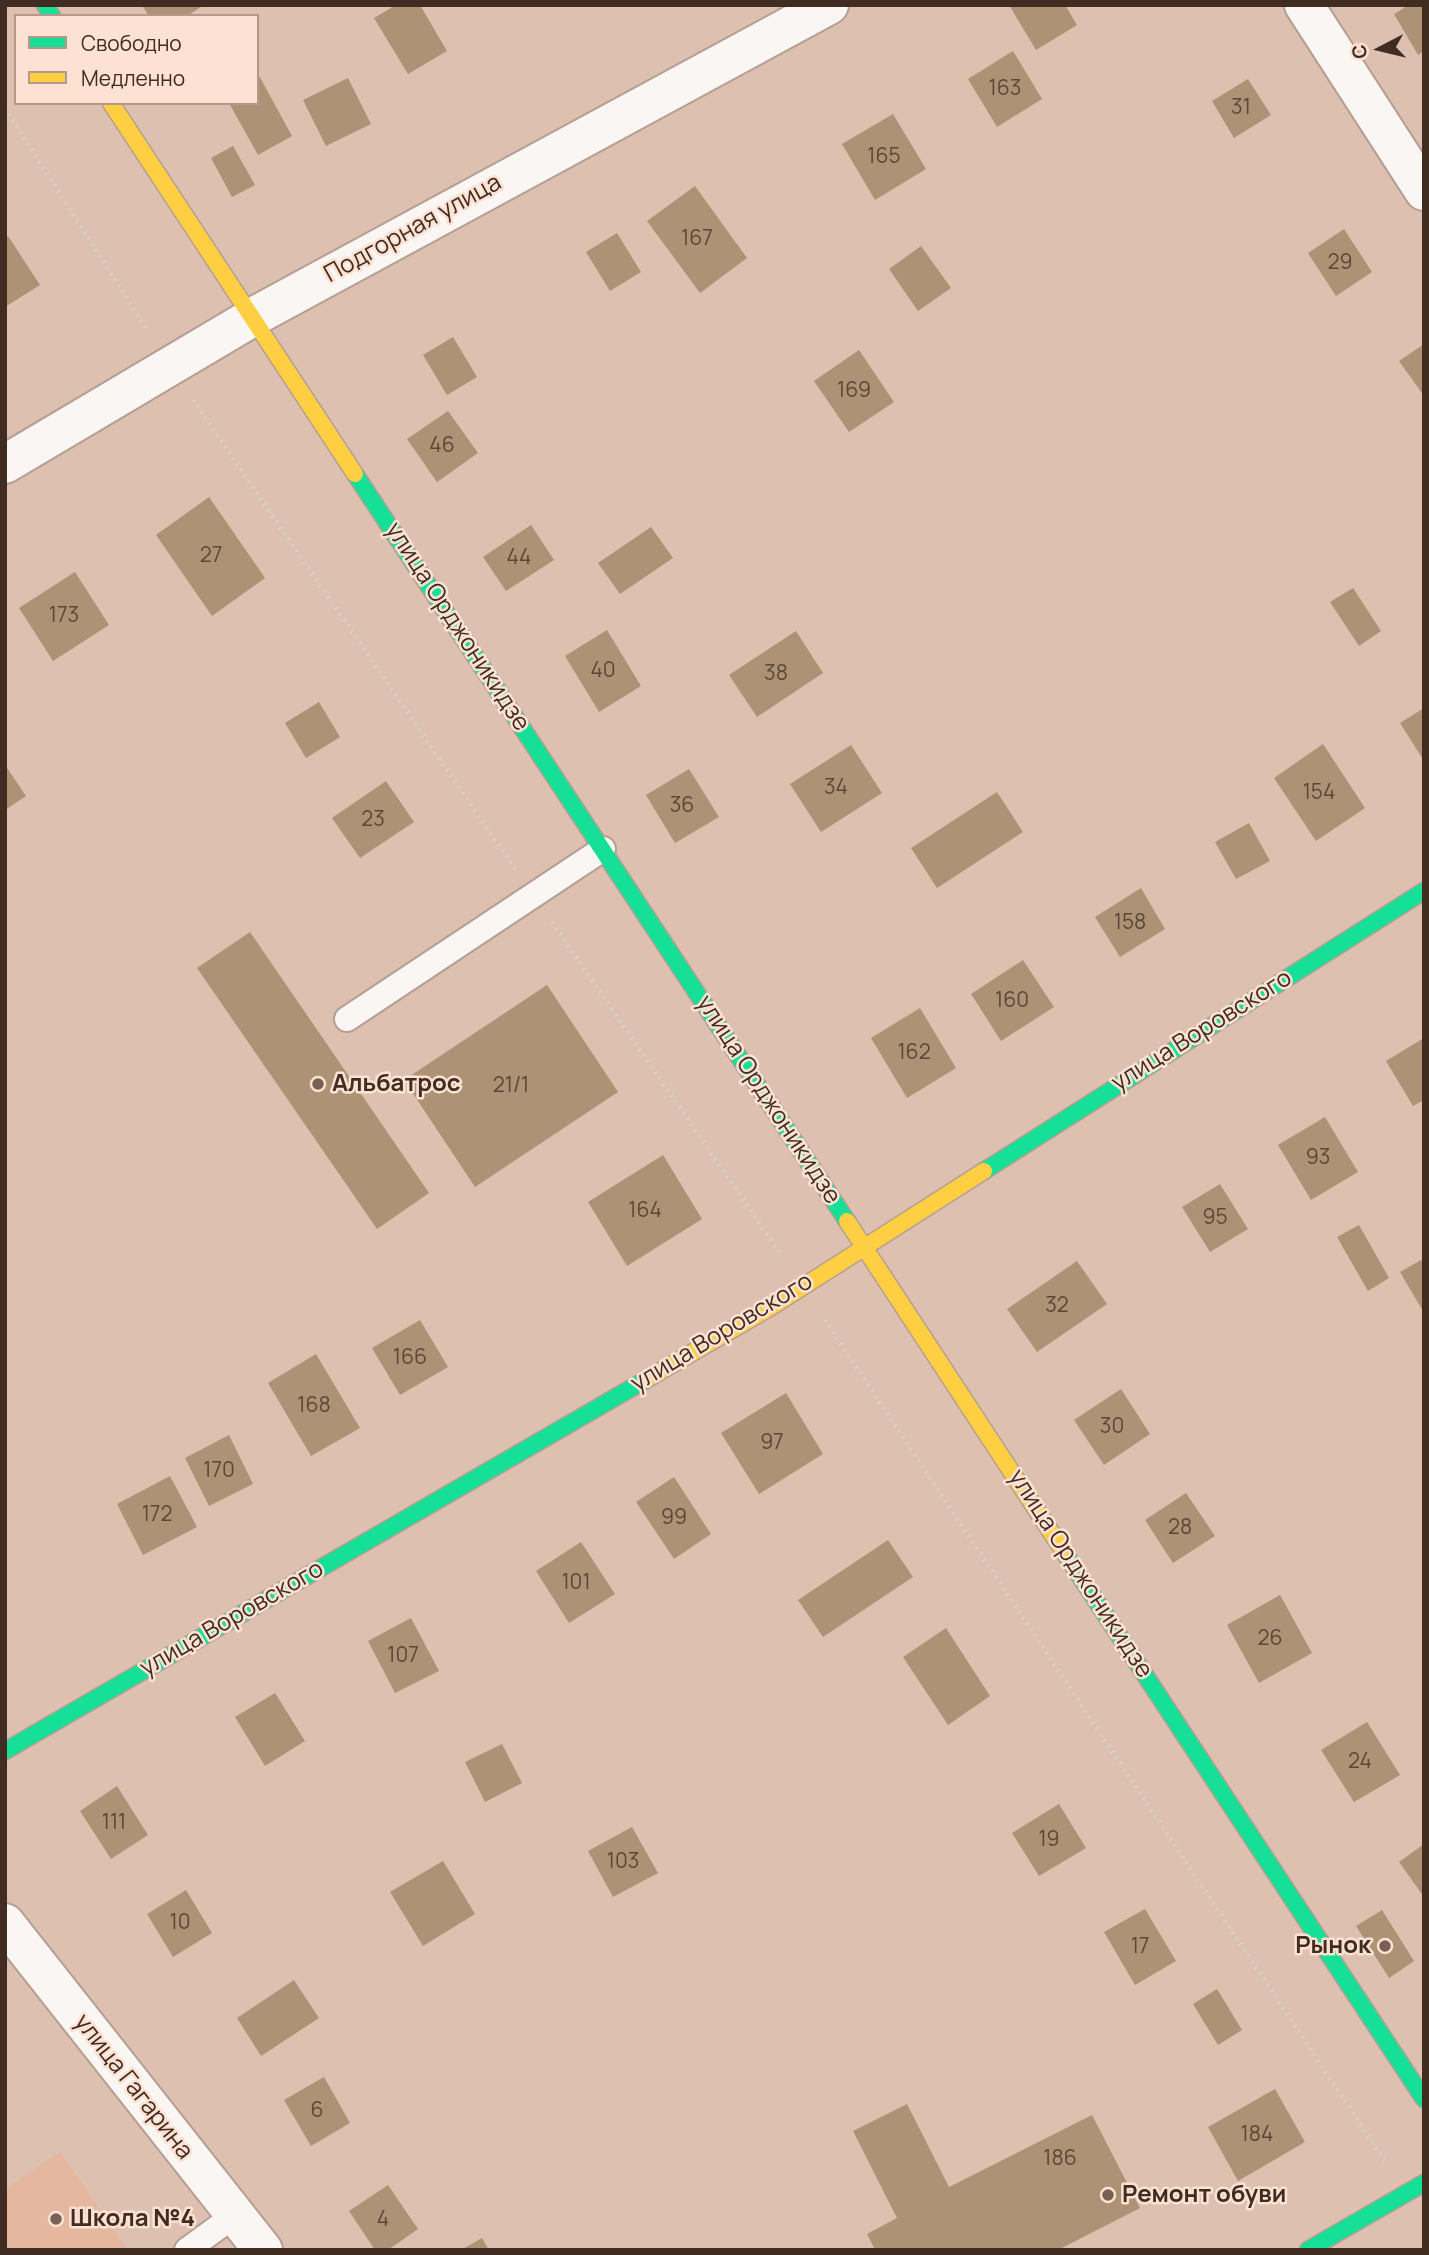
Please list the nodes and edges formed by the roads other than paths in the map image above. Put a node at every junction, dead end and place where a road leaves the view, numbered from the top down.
1 (829, 5) edge
2 (1304, 5) edge
3 (112, 105) edge
4 (1424, 191) edge
5 (253, 317) junction
6 (5, 464) edge
7 (603, 849) junction
8 (1424, 891) edge
9 (347, 1019) dead end
10 (864, 1245) junction
11 (5, 1751) edge
12 (5, 1923) edge
13 (1424, 2099) edge
14 (1424, 2183) edge
15 (235, 2215) junction
16 (187, 2250) edge
17 (262, 2250) edge
18 (1308, 2250) edge

1 - 5 street, Подгорная улица
2 - 4 street
3 - 5 street, улица Орджоникидзе
5 - 6 street, Подгорная улица
5 - 7 street, улица Орджоникидзе
7 - 9 lane
7 - 10 street, улица Орджоникидзе
8 - 10 street, улица Воровского
10 - 11 street, улица Воровского
10 - 13 street, улица Орджоникидзе
12 - 15 street, улица Гагарина
14 - 18 street
15 - 16 lane
15 - 17 street, улица Гагарина

